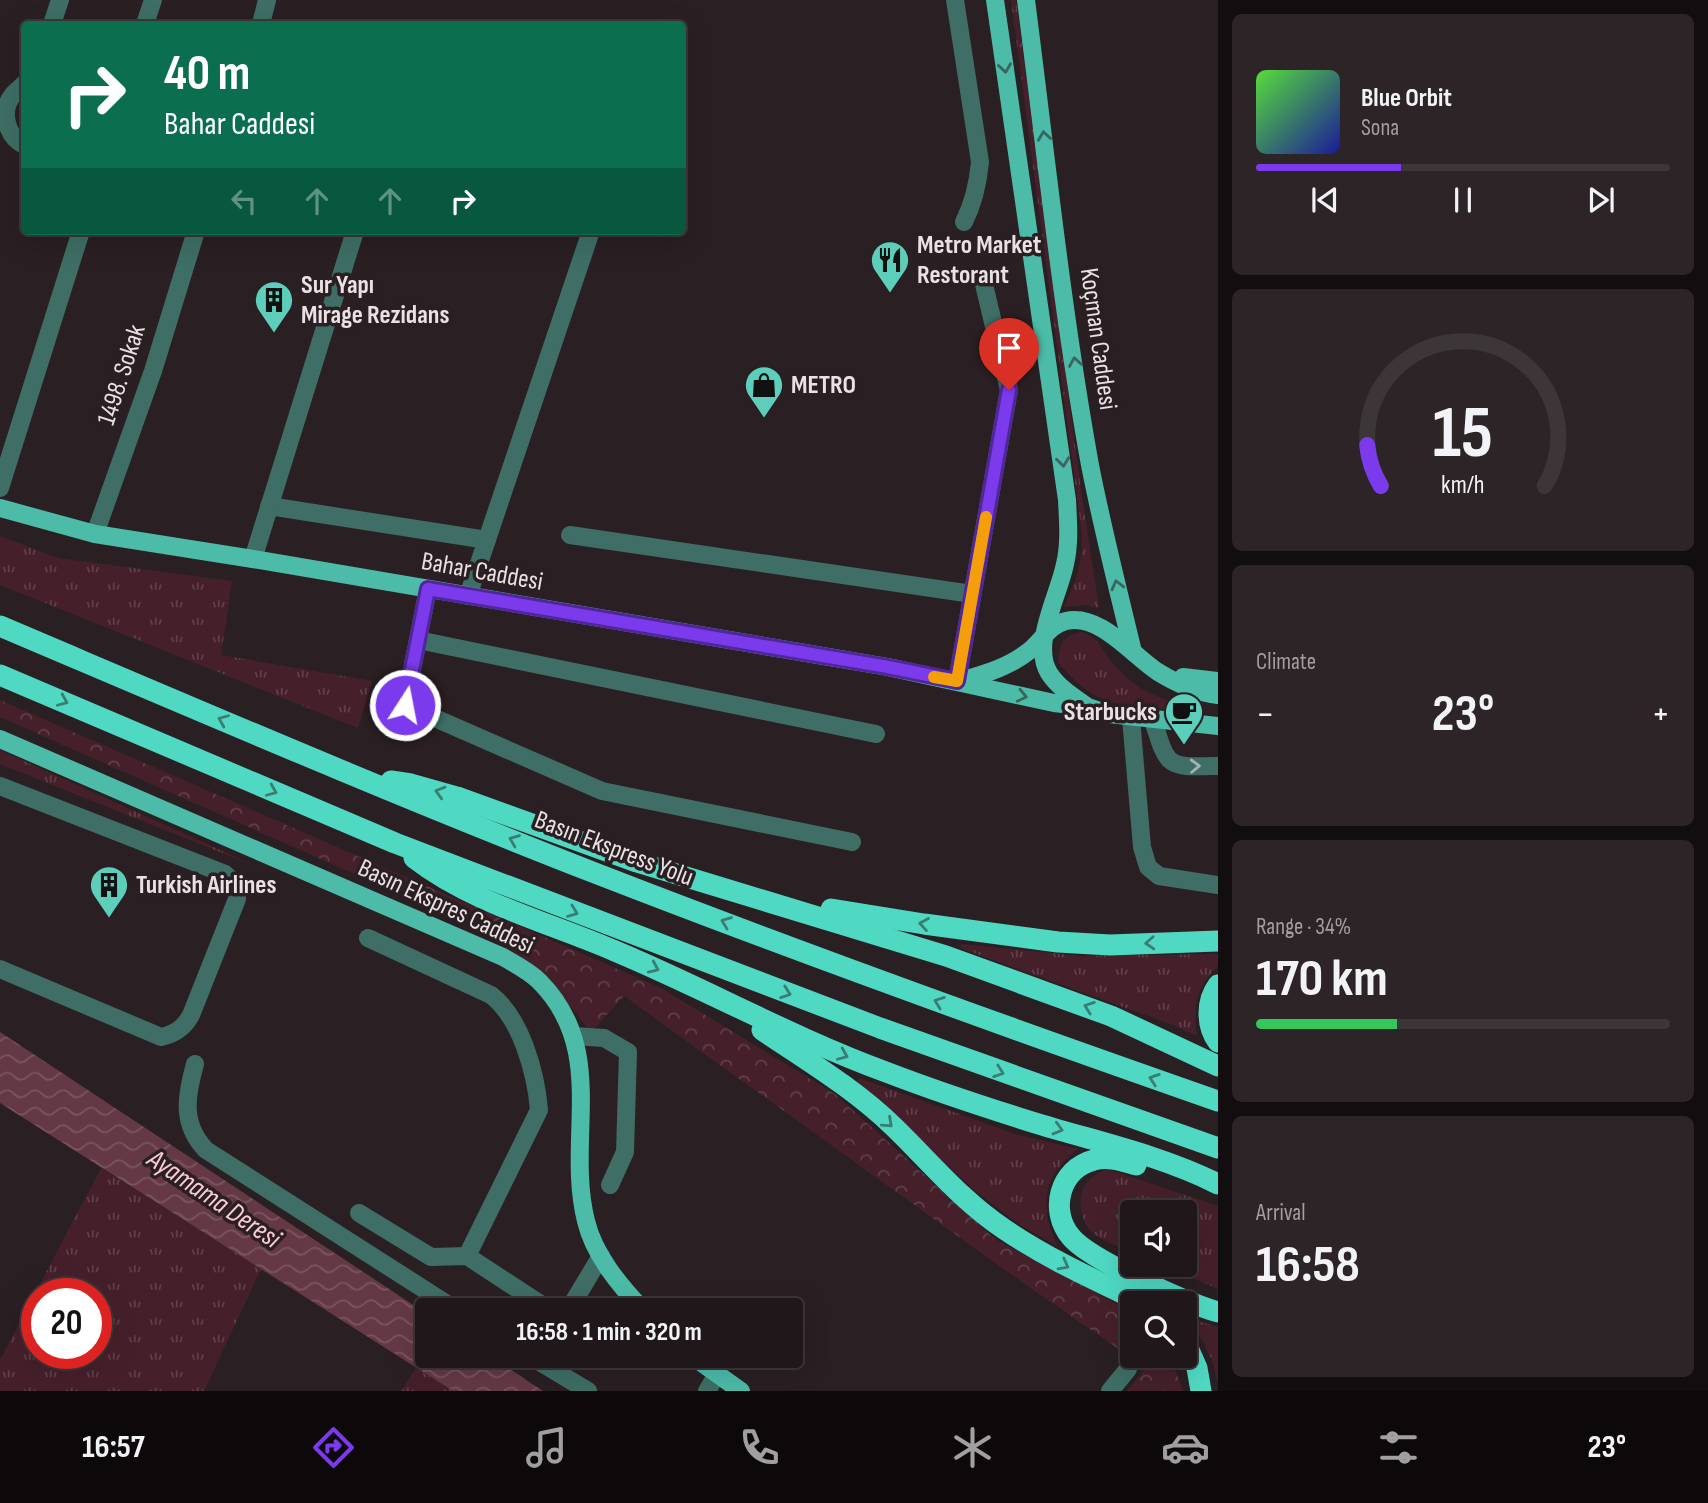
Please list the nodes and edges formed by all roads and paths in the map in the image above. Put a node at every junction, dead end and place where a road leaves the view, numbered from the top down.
1 (61, 0) edge
2 (151, 0) edge
3 (267, 0) edge
4 (955, 0) edge
5 (995, 0) edge
6 (1026, 0) edge
7 (53, 21) edge
8 (146, 21) edge
9 (262, 21) edge
10 (21, 87) edge
11 (21, 143) edge
12 (964, 222) dead end
13 (80, 235) edge
14 (195, 235) edge
15 (354, 235) edge
16 (591, 235) edge
17 (982, 276) dead end
18 (0, 488) edge
19 (269, 506) junction
20 (0, 508) edge
21 (95, 534) junction
22 (570, 534) dead end
23 (487, 540) junction
24 (253, 559) junction
25 (428, 589) junction
26 (972, 594) junction
27 (468, 596) junction
28 (0, 626) edge
29 (1044, 635) junction
30 (418, 640) junction
31 (1133, 652) junction
32 (1157, 671) junction
33 (0, 675) edge
34 (957, 681) junction
35 (1218, 681) edge
36 (1218, 695) edge
37 (1088, 707) junction
38 (1131, 718) junction
39 (1153, 720) junction
40 (1218, 720) edge
41 (1182, 721) junction
42 (1218, 726) edge
43 (876, 734) dead end
44 (0, 739) edge
45 (1218, 766) edge
46 (353, 775) junction
47 (0, 786) edge
48 (852, 842) dead end
49 (395, 843) junction
50 (1218, 885) edge
51 (761, 898) junction
52 (368, 938) dead end
53 (1218, 941) edge
54 (0, 969) edge
55 (1218, 985) edge
56 (692, 986) junction
57 (574, 1036) junction
58 (1218, 1042) edge
59 (195, 1064) dead end
60 (1218, 1066) edge
61 (1218, 1101) edge
62 (1218, 1148) edge
63 (610, 1185) dead end
64 (1218, 1186) edge
65 (359, 1213) dead end
66 (467, 1256) junction
67 (601, 1256) junction
68 (1120, 1292) edge
69 (438, 1298) edge
70 (531, 1298) edge
71 (576, 1298) edge
72 (634, 1298) edge
73 (1218, 1312) edge
74 (550, 1368) edge
75 (709, 1368) edge
76 (1197, 1368) edge
77 (1128, 1369) dead end
78 (717, 1374) junction
79 (588, 1391) edge
80 (707, 1391) edge
81 (741, 1391) edge
82 (1110, 1391) edge
83 (1201, 1391) edge

1 - 7 street
2 - 8 street
3 - 9 street
4 - 12 street
5 -> 29 main road, Koçman Caddesi
31 -> 6 main road, Koçman Caddesi
10 - 11 street
13 - 18 street
14 - 21 street, 1498. Sokak
15 - 19 street
16 - 23 street
17 - 26 street
19 - 23 street
19 - 24 street
20 - 21 main road, Bahar Caddesi
21 - 24 main road, Bahar Caddesi
22 - 26 street
23 - 27 street
24 - 25 main road, Bahar Caddesi
25 - 27 main road, Bahar Caddesi
25 - 30 street
26 - 34 street
27 - 34 main road, Bahar Caddesi
46 -> 28 highway, Basın Ekspress Yolu
29 - 31 main road
29 - 34 main road
29 - 37 main road
30 - 43 street
30 - 48 street
31 - 32 main road
32 - 35 main road
32 - 36 main road
33 -> 49 highway
34 -> 37 main road, Bahar Caddesi
37 - 38 main road
38 - 39 main road
38 - 50 street
39 - 41 main road
39 -> 45 street
40 - 41 main road
41 - 42 main road
44 - 57 main road, Basın Ekspres Caddesi
51 -> 46 highway
61 -> 46 highway, Basın Ekspress Yolu
47 - 54 street
49 -> 56 highway
49 -> 62 highway
53 -> 51 highway
60 -> 51 highway
52 - 66 street
55 - 58 highway
56 -> 64 highway
56 -> 68 highway
57 - 63 street
57 - 67 main road, Basın Ekspres Caddesi
59 - 69 street
64 - 73 highway
65 - 66 street
66 - 70 street
67 - 71 street
67 - 72 main road, Basın Ekspres Caddesi
74 - 79 street
75 - 78 main road
76 - 83 highway
77 - 82 street
78 - 80 street
78 - 81 main road

